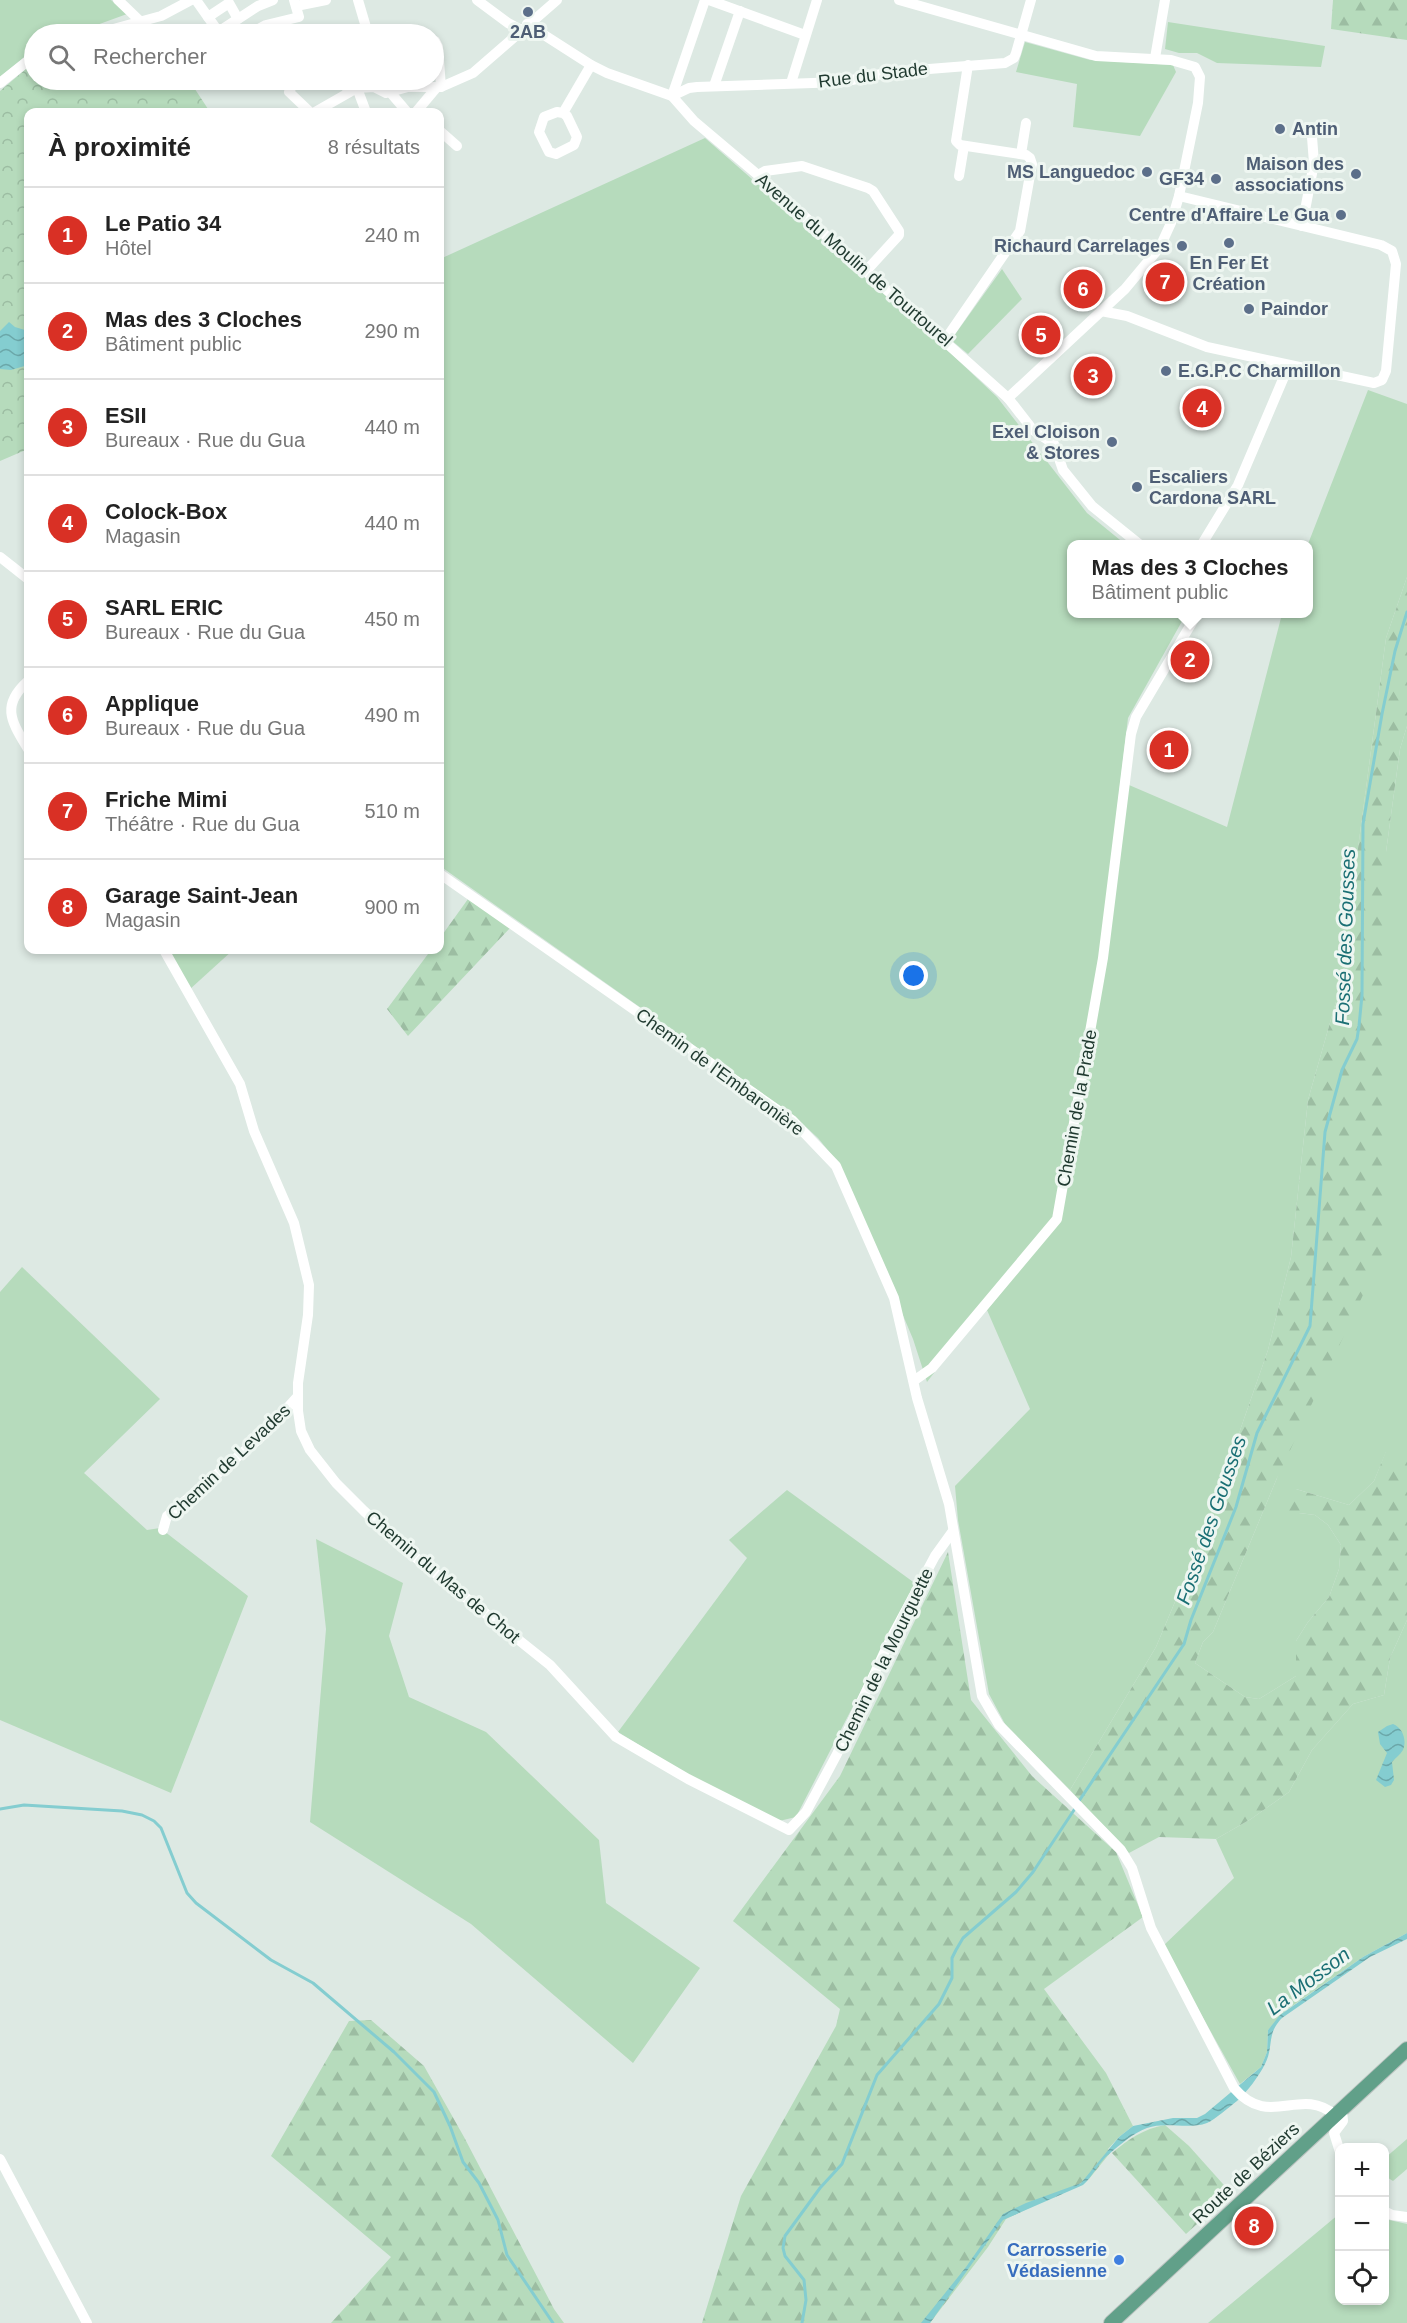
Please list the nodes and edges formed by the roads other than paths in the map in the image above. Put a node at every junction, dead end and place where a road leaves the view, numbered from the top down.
1 (118, 0) edge
2 (191, 0) edge
3 (196, 0) edge
4 (273, 0) edge
5 (326, 0) edge
6 (358, 0) edge
7 (477, 0) edge
8 (557, 0) edge
9 (707, 0) edge
10 (818, 0) edge
11 (899, 0) edge
12 (1031, 0) edge
13 (1165, 0) edge
14 (296, 5) edge
15 (937, 5) edge
16 (740, 11) junction
17 (208, 17) junction
18 (238, 19) junction
19 (140, 21) junction
20 (130, 24) edge
21 (213, 24) edge
22 (231, 24) edge
23 (273, 24) edge
24 (365, 24) edge
25 (524, 27) junction
26 (1021, 34) junction
27 (805, 35) junction
28 (1155, 58) junction
29 (24, 64) edge
30 (591, 65) junction
31 (968, 65) junction
32 (0, 83) edge
33 (791, 83) junction
34 (444, 85) edge
35 (714, 86) junction
36 (296, 90) edge
37 (353, 90) joint
38 (382, 90) edge
39 (397, 90) edge
40 (436, 90) edge
41 (390, 92) junction
42 (672, 96) junction
43 (307, 108) edge
44 (322, 108) edge
45 (364, 108) edge
46 (409, 108) edge
47 (418, 108) edge
48 (563, 113) dead end
49 (1026, 123) dead end
50 (444, 135) edge
51 (1312, 137) dead end
52 (457, 146) dead end
53 (964, 146) junction
54 (1021, 154) junction
55 (758, 175) junction
56 (959, 176) dead end
57 (1179, 196) junction
58 (1302, 226) junction
59 (866, 271) junction
60 (1118, 294) junction
61 (1101, 311) junction
62 (1127, 316) junction
63 (945, 340) junction
64 (1289, 365) junction
65 (1008, 398) junction
66 (1134, 540) edge
67 (1204, 540) edge
68 (0, 557) edge
69 (24, 576) edge
70 (1195, 618) edge
71 (24, 686) edge
72 (24, 742) edge
73 (444, 877) edge
74 (166, 954) edge
75 (915, 1380) junction
76 (298, 1396) junction
77 (163, 1530) dead end
78 (954, 1531) junction
79 (789, 1830) joint
80 (1407, 2049) edge
81 (1338, 2113) junction
82 (1337, 2143) edge
83 (0, 2159) edge
84 (1389, 2214) edge
85 (1407, 2217) edge
86 (87, 2323) edge
87 (1110, 2323) edge

1 - 19 street
2 - 19 street
3 - 17 street
4 - 18 street
5 - 14 street
6 - 24 street
7 - 25 street, Avenue du Moulin de Tourtourel
8 - 25 street
9 - 16 street
9 - 42 street
10 - 27 street
11 - 15 street
12 - 26 street
13 - 28 street
14 - 23 street
15 - 26 street
16 - 27 street
16 - 35 street
17 - 18 street
17 - 21 street
18 - 22 street
19 - 20 street
25 - 30 street, Avenue du Moulin de Tourtourel
25 - 34 street
26 - 28 street
26 - 31 street, Rue du Stade
27 - 33 street
28 - 57 street
29 - 32 street
30 - 42 street, Avenue du Moulin de Tourtourel
30 - 48 street
31 - 33 street, Rue du Stade
31 - 53 street
33 - 35 street, Rue du Stade
35 - 42 street, Rue du Stade
36 - 43 street
37 - 44 street
37 - 45 street
38 - 41 street
39 - 41 street
40 - 47 street
41 - 46 street
42 - 55 street, Avenue du Moulin de Tourtourel
49 - 54 street
50 - 52 street
51 - 58 street
53 - 54 street
53 - 56 street
54 - 63 street
55 - 59 street, Avenue du Moulin de Tourtourel
55 - 59 street
57 - 58 street
57 - 60 street
58 - 64 street
59 - 63 street, Avenue du Moulin de Tourtourel
60 - 61 street
60 - 62 street
61 - 62 street
61 - 65 street
62 - 64 street
63 - 65 street, Avenue du Moulin de Tourtourel
64 - 67 street
65 - 66 street, Avenue du Moulin de Tourtourel
68 - 69 street
70 - 75 street, Chemin de la Prade
71 - 72 street
73 - 75 street, Chemin de l'Embaronière
74 - 76 street, Chemin du Mas de Chot
75 - 78 street
76 - 77 street, Chemin de Levades
76 - 79 street, Chemin du Mas de Chot
78 - 79 street, Chemin de la Mourguette
78 - 81 street
80 - 81 main road, Route de Béziers
81 - 82 street
81 - 87 main road, Route de Béziers
83 - 86 street
84 - 85 street

